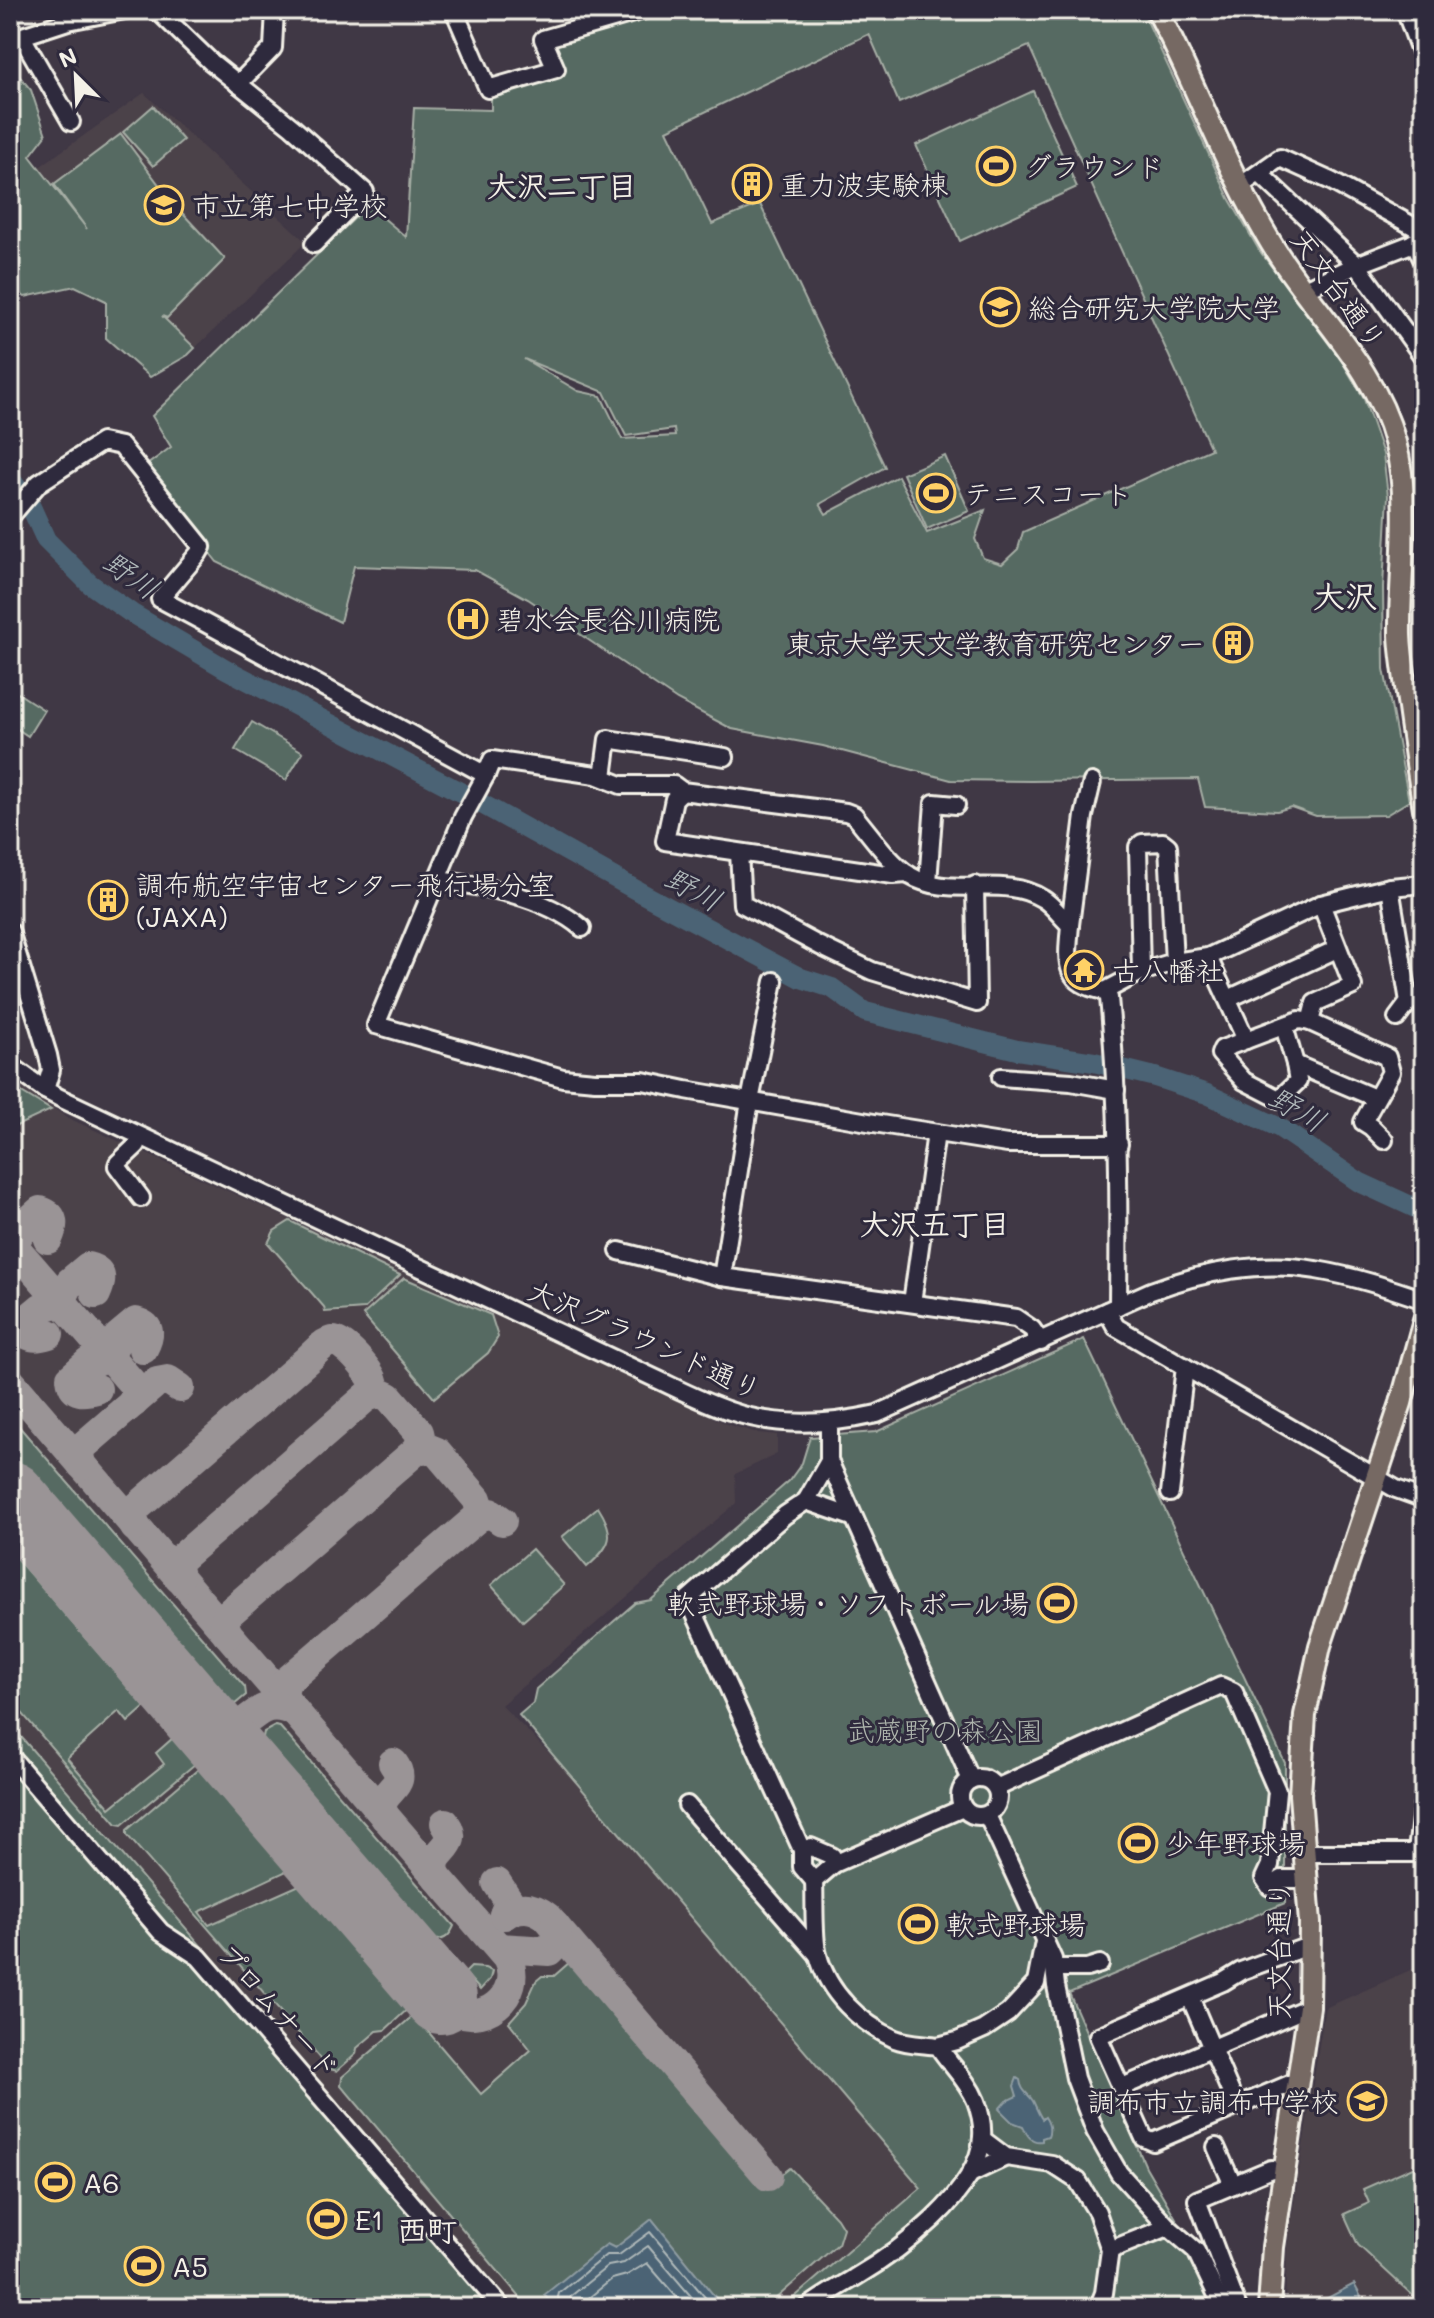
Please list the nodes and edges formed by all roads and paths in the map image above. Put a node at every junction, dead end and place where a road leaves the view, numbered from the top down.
1 (125, 10) edge
2 (157, 10) edge
3 (275, 10) edge
4 (454, 10) edge
5 (644, 10) edge
6 (1157, 10) edge
7 (1405, 10) edge
8 (16, 39) edge
9 (1424, 62) edge
10 (238, 84) junction
11 (71, 122) dead end
12 (1260, 174) junction
13 (1240, 186) junction
14 (1421, 238) edge
15 (314, 244) dead end
16 (1424, 263) edge
17 (1357, 265) junction
18 (1302, 290) junction
19 (1424, 358) edge
20 (11, 516) edge
21 (725, 757) dead end
22 (485, 776) junction
23 (603, 777) junction
24 (1092, 782) dead end
25 (682, 791) junction
26 (956, 805) dead end
27 (1424, 809) edge
28 (739, 853) junction
29 (908, 874) junction
30 (437, 880) junction
31 (928, 882) junction
32 (1424, 884) edge
33 (975, 885) junction
34 (1390, 887) junction
35 (1321, 904) junction
36 (1070, 925) junction
37 (582, 928) dead end
38 (10, 931) edge
39 (1337, 949) junction
40 (1208, 957) junction
41 (1174, 962) junction
42 (1141, 972) junction
43 (774, 981) dead end
44 (1105, 991) junction
45 (1416, 998) edge
46 (1228, 999) junction
47 (1397, 1018) dead end
48 (1310, 1022) junction
49 (1284, 1026) junction
50 (1246, 1040) junction
51 (1295, 1064) junction
52 (10, 1065) edge
53 (1001, 1077) dead end
54 (45, 1090) junction
55 (1116, 1090) junction
56 (1375, 1098) junction
57 (750, 1101) junction
58 (936, 1133) junction
59 (1384, 1140) dead end
60 (1119, 1144) junction
61 (137, 1145) dead end
62 (141, 1198) dead end
63 (619, 1251) dead end
64 (722, 1277) junction
65 (1424, 1300) edge
66 (912, 1303) junction
67 (1112, 1309) junction
68 (1424, 1320) edge
69 (1041, 1342) junction
70 (1185, 1367) junction
71 (829, 1422) junction
72 (829, 1461) junction
73 (1376, 1478) junction
74 (1170, 1493) dead end
75 (1424, 1499) edge
76 (806, 1501) junction
77 (852, 1517) junction
78 (10, 1756) edge
79 (971, 1780) junction
80 (996, 1788) junction
81 (1277, 1791) junction
82 (1300, 1791) junction
83 (1424, 1794) edge
84 (687, 1805) dead end
85 (963, 1808) junction
86 (987, 1815) junction
87 (802, 1850) junction
88 (1421, 1852) edge
89 (1304, 1853) junction
90 (834, 1864) junction
91 (1306, 1879) junction
92 (814, 1881) junction
93 (1044, 1942) junction
94 (1311, 1945) junction
95 (817, 1954) junction
96 (1100, 1964) dead end
97 (1054, 1968) junction
98 (1036, 1983) junction
99 (1056, 1986) junction
100 (1190, 1997) junction
101 (1309, 2007) junction
102 (938, 2046) junction
103 (1212, 2048) junction
104 (1299, 2080) junction
105 (1122, 2087) junction
106 (1237, 2107) junction
107 (982, 2139) junction
108 (1216, 2147) dead end
109 (1006, 2157) junction
110 (1285, 2170) junction
111 (970, 2174) junction
112 (1233, 2185) junction
113 (1168, 2227) junction
114 (1110, 2250) junction
115 (502, 2308) edge
116 (807, 2308) edge
117 (1098, 2308) edge
118 (1223, 2308) edge
119 (1238, 2308) edge
120 (1269, 2308) edge

1 - 8 street
2 - 10 street
3 - 10 street
4 - 5 street
6 - 13 main road, 天文台通り
7 - 9 street
8 - 11 street
10 - 15 street
12 - 13 street
12 - 14 street
12 - 17 street
13 - 18 main road, 天文台通り
14 - 16 street
14 - 17 street
17 - 18 street
17 - 19 street
18 - 27 main road, 天文台通り
20 - 22 street
21 - 23 street
22 - 23 street
22 - 30 street
23 - 25 street
24 - 36 street
25 - 28 street
25 - 29 street
26 - 31 street
28 - 29 street
28 - 33 street
29 - 31 street
30 - 37 street
30 - 57 street
31 - 33 street
32 - 34 street
33 - 36 street
34 - 35 street
34 - 45 street
35 - 39 street
35 - 40 street
36 - 44 street
38 - 54 street
39 - 46 street
39 - 48 street
40 - 41 street
40 - 46 street
41 - 42 street
41 - 42 street
42 - 44 street
43 - 57 street
44 - 55 street
45 - 47 street
46 - 50 street
48 - 49 street
48 - 56 street
49 - 50 street
49 - 51 street
50 - 51 street
51 - 56 street
52 - 54 street, 大沢グラウンド通り
53 - 55 street
54 - 71 street, 大沢グラウンド通り
55 - 60 street
56 - 59 street
57 - 58 street
57 - 64 street
58 - 60 street
58 - 66 street
60 - 67 street
61 - 62 street
63 - 64 street
64 - 66 street
65 - 67 street, 大沢グラウンド通り
66 - 69 street
67 - 69 street, 大沢グラウンド通り
67 - 70 street
68 - 73 main road, 天文台通り
69 - 71 street, 大沢グラウンド通り
70 - 73 street
70 - 74 street
71 - 72 street
72 - 76 street
72 - 77 street
73 - 75 street
73 - 82 main road, 天文台通り
76 - 77 street
76 - 87 street
77 - 79 street
78 - 115 street, プロムナード
79 - 80 street
79 - 85 street
80 - 81 street
80 - 86 street
81 - 82 street
81 - 91 street
82 - 89 main road, 天文台通り
83 - 88 street
84 - 95 street
85 - 86 street
85 - 90 street
86 - 93 street
87 - 90 street
87 - 92 street
88 - 89 street
89 - 91 main road, 天文台通り
90 - 92 street
91 - 94 main road, 天文台通り
92 - 95 street
93 - 97 street
93 - 98 street
94 - 100 street
94 - 101 main road, 天文台通り
95 - 102 street
96 - 97 street
97 - 99 street
98 - 99 street
98 - 102 street
99 - 113 street
100 - 103 street
100 - 105 street
101 - 103 street
101 - 104 main road, 天文台通り
102 - 107 street
103 - 105 street
103 - 106 street
104 - 106 street
104 - 110 main road, 天文台通り
105 - 106 street
107 - 109 street
107 - 111 street
108 - 112 street
109 - 111 street
109 - 114 street
110 - 112 street
110 - 120 main road, 天文台通り
111 - 116 street
112 - 119 street
113 - 114 street
113 - 118 street
114 - 117 street

